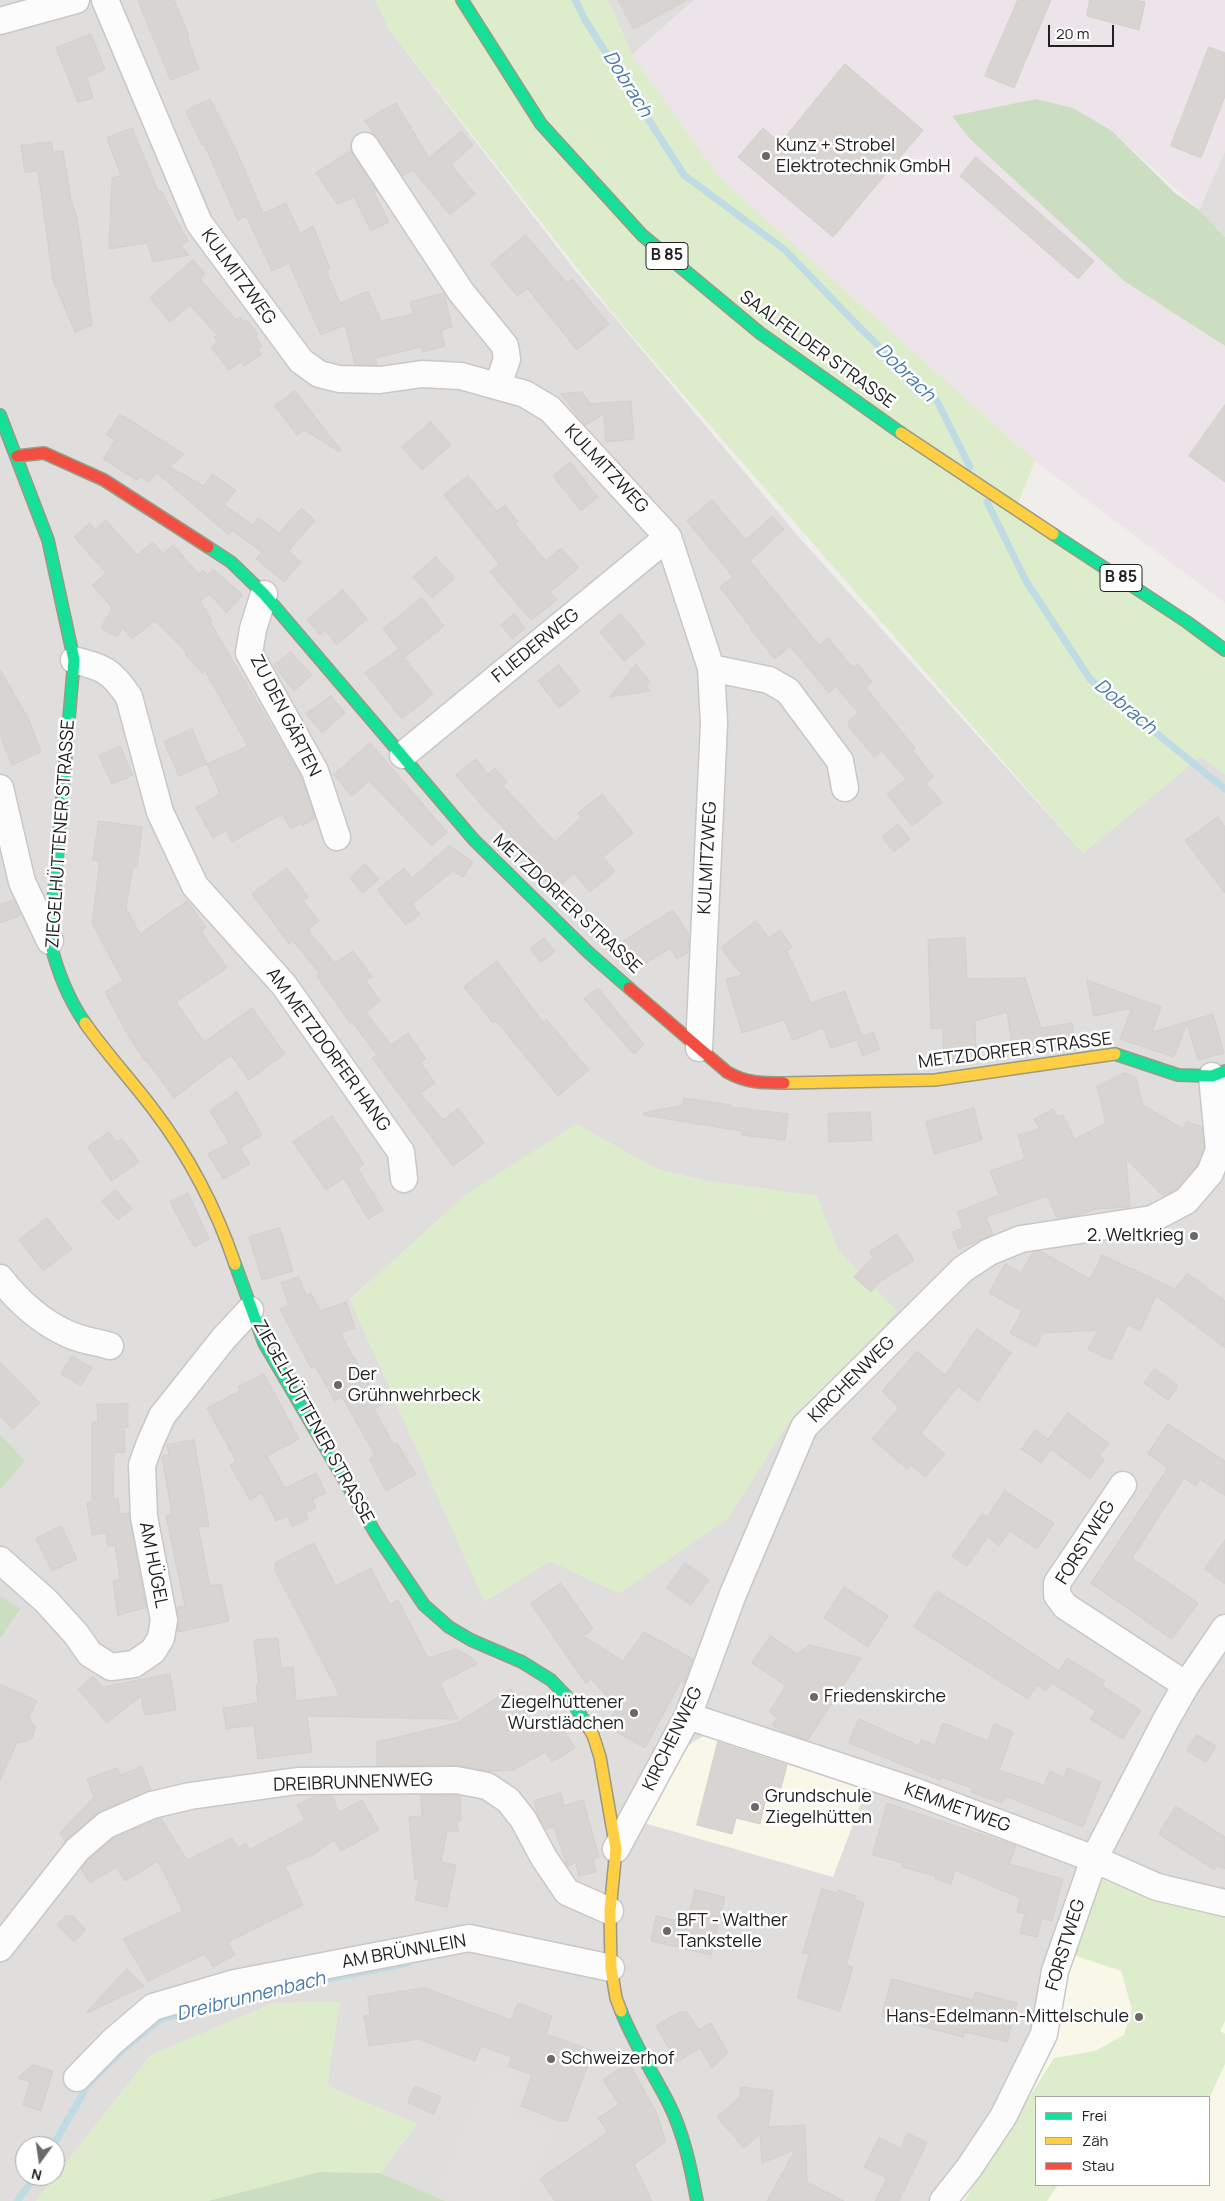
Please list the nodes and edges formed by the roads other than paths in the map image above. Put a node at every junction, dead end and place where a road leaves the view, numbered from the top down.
1 (76, 0) edge
2 (105, 0) edge
3 (462, 0) edge
4 (0, 21) edge
5 (365, 146) dead end
6 (498, 385) junction
7 (0, 415) edge
8 (18, 456) junction
9 (668, 537) junction
10 (264, 594) junction
11 (1225, 650) edge
12 (74, 660) junction
13 (711, 668) junction
14 (403, 755) junction
15 (845, 788) dead end
16 (1, 794) edge
17 (337, 837) dead end
18 (50, 941) junction
19 (699, 1048) junction
20 (1219, 1073) edge
21 (1222, 1160) edge
22 (404, 1179) dead end
23 (0, 1278) edge
24 (250, 1310) junction
25 (110, 1346) dead end
26 (1123, 1486) dead end
27 (0, 1560) edge
28 (1223, 1634) edge
29 (1186, 1685) junction
30 (688, 1716) junction
31 (616, 1850) junction
32 (1094, 1859) junction
33 (1225, 1903) edge
34 (610, 1911) junction
35 (0, 1948) edge
36 (611, 1968) junction
37 (77, 2078) dead end
38 (697, 2201) edge
39 (943, 2201) edge

1 - 4 street
2 - 6 street, KULMITZWEG
3 - 11 street, SAALFELDER STRASSE / B 85
5 - 6 street
6 - 9 street, KULMITZWEG
7 - 8 street, ZIEGELHÜTTENER STRASSE
8 - 10 street, METZDORFER STRASSE
8 - 12 street, ZIEGELHÜTTENER STRASSE
9 - 13 street, KULMITZWEG
9 - 14 street, FLIEDERWEG
10 - 14 street, METZDORFER STRASSE
10 - 17 street, ZU DEN GÄRTEN
12 - 18 street, ZIEGELHÜTTENER STRASSE
12 - 22 street, AM METZDORFER HANG
13 - 15 street
13 - 19 street, KULMITZWEG
14 - 19 street, METZDORFER STRASSE
16 - 18 street
18 - 24 street, ZIEGELHÜTTENER STRASSE
19 - 20 street, METZDORFER STRASSE
20 - 21 street, KIRCHENWEG
21 - 30 street, KIRCHENWEG
23 - 25 street
24 - 27 street, AM HÜGEL
24 - 31 street, ZIEGELHÜTTENER STRASSE
26 - 29 street, FORSTWEG
28 - 29 street, FORSTWEG
29 - 32 street, FORSTWEG
30 - 31 street, KIRCHENWEG
30 - 32 street, KEMMETWEG
31 - 34 street, ZIEGELHÜTTENER STRASSE
32 - 33 street, KEMMETWEG
32 - 39 street, FORSTWEG
34 - 35 street, DREIBRUNNENWEG
34 - 36 street, ZIEGELHÜTTENER STRASSE
36 - 37 street, AM BRÜNNLEIN
36 - 38 street, ZIEGELHÜTTENER STRASSE

